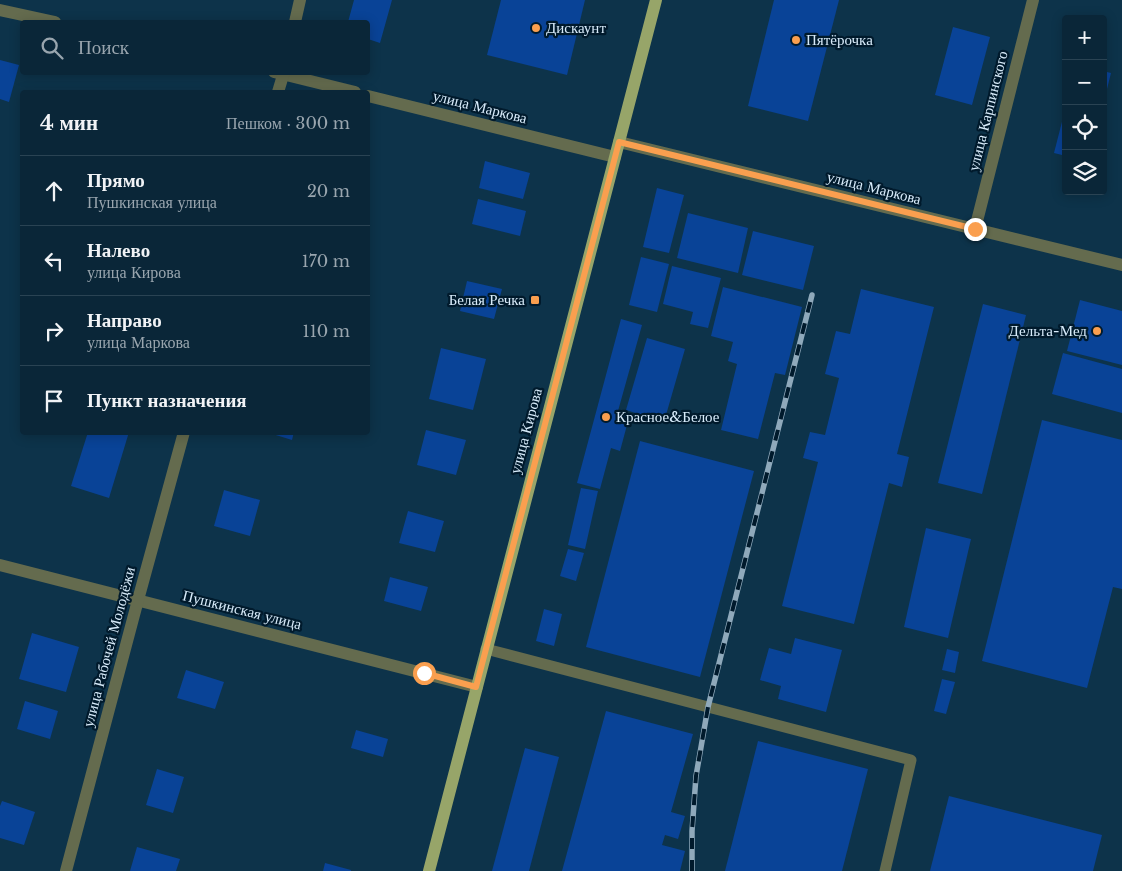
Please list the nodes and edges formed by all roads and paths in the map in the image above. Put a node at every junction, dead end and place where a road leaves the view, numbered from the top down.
1 (300, 0) edge
2 (656, 0) edge
3 (1033, 0) edge
4 (0, 10) edge
5 (46, 20) edge
6 (295, 20) edge
7 (280, 75) edge
8 (288, 75) edge
9 (278, 90) edge
10 (347, 90) edge
11 (370, 96) edge
12 (619, 142) junction
13 (615, 157) junction
14 (975, 229) junction
15 (1122, 265) edge
16 (183, 435) edge
17 (0, 565) edge
18 (138, 600) junction
19 (486, 649) junction
20 (476, 687) junction
21 (66, 871) edge
22 (429, 871) edge
23 (885, 871) edge

1 - 6 street
2 - 12 main road, улица Кирова
3 - 14 street, улица Карпинского
4 - 5 street
7 - 9 street
8 - 10 street
11 - 13 street, улица Маркова
12 - 13 main road, улица Кирова
12 - 14 street, улица Маркова
13 - 19 main road, улица Кирова
14 - 15 street, улица Маркова
16 - 18 street, улица Рабочей Молодёжи
17 - 18 street, Пушкинская улица
18 - 20 street, Пушкинская улица
18 - 21 street, улица Рабочей Молодёжи
19 - 20 main road, улица Кирова
19 - 23 lane
20 - 22 main road, улица Кирова

